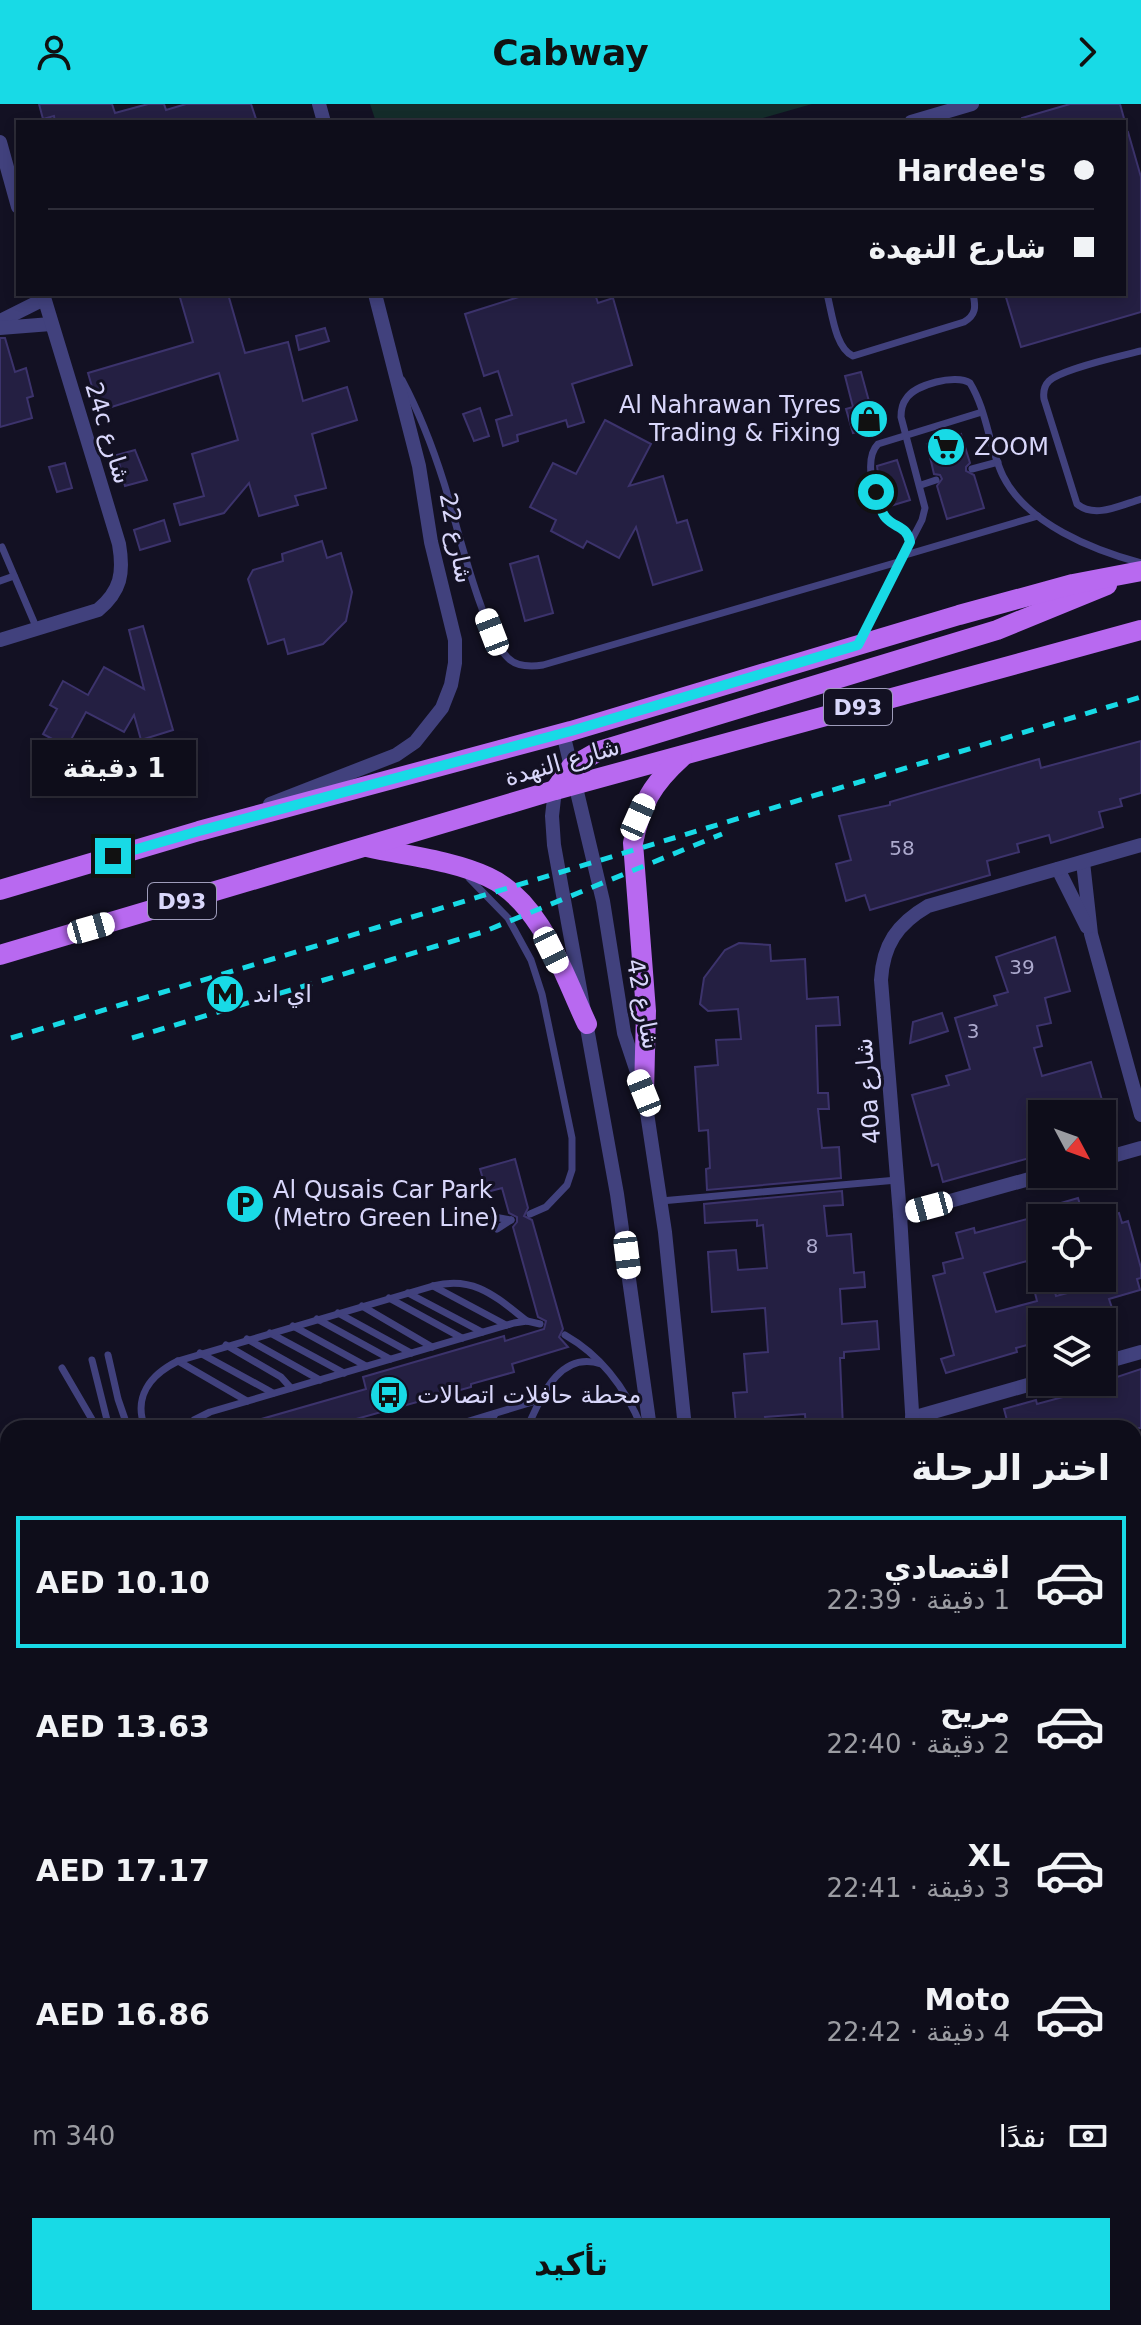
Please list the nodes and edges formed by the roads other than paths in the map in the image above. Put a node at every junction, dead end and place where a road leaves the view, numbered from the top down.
1 (972, 104) edge
2 (922, 120) edge
3 (0, 142) edge
4 (16, 200) edge
5 (376, 296) edge
6 (828, 296) edge
7 (973, 296) edge
8 (43, 297) edge
9 (0, 321) edge
10 (51, 324) junction
11 (0, 328) edge
12 (1141, 351) edge
13 (394, 367) junction
14 (982, 412) junction
15 (906, 436) junction
16 (998, 462) junction
17 (972, 469) dead end
18 (936, 480) dead end
19 (921, 485) junction
20 (1141, 499) edge
21 (1038, 516) junction
22 (910, 542) junction
23 (2, 547) dead end
24 (900, 560) junction
25 (1136, 570) edge
26 (14, 576) junction
27 (0, 581) edge
28 (37, 629) junction
29 (1141, 630) edge
30 (0, 640) edge
31 (858, 645) junction
32 (563, 733) junction
33 (686, 753) junction
34 (573, 776) junction
35 (555, 790) junction
36 (199, 831) junction
37 (1141, 845) edge
38 (363, 847) junction
39 (1083, 862) junction
40 (455, 866) junction
41 (1058, 869) junction
42 (0, 890) edge
43 (1091, 934) junction
44 (0, 955) edge
45 (587, 1024) junction
46 (644, 1093) junction
47 (1141, 1115) edge
48 (1141, 1148) edge
49 (1116, 1155) edge
50 (1028, 1179) edge
51 (897, 1180) junction
52 (661, 1201) junction
53 (530, 1214) dead end
54 (900, 1215) junction
55 (494, 1217) dead end
56 (497, 1229) dead end
57 (433, 1286) junction
58 (408, 1293) junction
59 (389, 1298) junction
60 (362, 1306) junction
61 (338, 1313) junction
62 (317, 1319) junction
63 (527, 1321) junction
64 (540, 1324) dead end
65 (506, 1325) junction
66 (293, 1326) junction
67 (482, 1332) junction
68 (270, 1333) junction
69 (565, 1335) dead end
70 (462, 1338) junction
71 (247, 1339) junction
72 (226, 1345) junction
73 (432, 1347) junction
74 (1141, 1352) edge
75 (200, 1353) junction
76 (411, 1353) junction
77 (108, 1355) dead end
78 (390, 1359) junction
79 (1116, 1359) edge
80 (92, 1360) dead end
81 (178, 1361) junction
82 (603, 1365) junction
83 (366, 1366) junction
84 (62, 1368) dead end
85 (344, 1373) junction
86 (320, 1380) junction
87 (1028, 1386) edge
88 (291, 1388) junction
89 (273, 1393) junction
90 (539, 1400) junction
91 (247, 1401) junction
92 (495, 1414) junction
93 (92, 1420) edge
94 (107, 1420) edge
95 (126, 1420) edge
96 (143, 1420) edge
97 (196, 1420) edge
98 (479, 1420) edge
99 (492, 1420) edge
100 (530, 1420) edge
101 (638, 1420) edge
102 (649, 1420) edge
103 (684, 1420) edge
104 (912, 1420) edge
105 (921, 1420) edge

1 - 2 street
3 - 4 street
5 - 13 street, شارع 22
6 - 7 lane
8 - 9 street
8 - 10 street, 24c شارع
10 - 11 street
10 - 28 street, 24c شارع
12 - 20 lane
13 - 24 lane
13 - 36 street, شارع 22
14 - 15 lane
14 - 15 lane
14 - 16 lane
15 - 19 lane
15 - 22 lane
16 - 17 lane
16 - 21 lane
18 - 19 lane
19 - 22 lane
21 - 24 lane
21 - 25 lane
22 - 24 lane
23 - 26 lane
24 - 31 lane
25 - 31 main road, شارع النهدة / D93
25 - 34 main road
26 - 27 lane
26 - 28 lane
28 - 30 street
29 - 33 main road, شارع النهدة / D93
31 - 32 main road, شارع النهدة / D93
32 - 34 street, شارع 42
32 - 36 main road, شارع النهدة / D93
33 - 34 main road, شارع النهدة / D93
33 - 46 main road
34 - 35 main road
34 - 46 street, شارع 42
35 - 38 main road, شارع النهدة / D93
35 - 45 street
36 - 42 main road, شارع النهدة / D93
37 - 39 street, 40a شارع
38 - 40 main road
38 - 44 main road, شارع النهدة / D93
39 - 41 street, 40a شارع
39 - 43 street
40 - 45 main road
40 - 53 lane
41 - 43 street
41 - 51 street, 40a شارع
43 - 47 street
45 - 102 street
46 - 52 street, شارع 42
48 - 49 street
50 - 54 street
51 - 52 lane
51 - 54 street, 40a شارع
52 - 103 street, شارع 42
54 - 104 street, 40a شارع
55 - 56 lane
57 - 58 lane
57 - 63 lane
57 - 65 lane
58 - 59 lane
58 - 67 lane
59 - 60 lane
59 - 70 lane
60 - 61 lane
60 - 73 lane
61 - 62 lane
61 - 76 lane
62 - 66 lane
62 - 78 lane
63 - 64 lane
63 - 65 lane
65 - 67 lane
66 - 68 lane
66 - 83 lane
67 - 70 lane
68 - 71 lane
68 - 85 lane
69 - 82 lane
70 - 73 lane
71 - 72 lane
71 - 86 lane
72 - 75 lane
72 - 88 lane
73 - 76 lane
74 - 79 street
75 - 81 lane
75 - 89 lane
76 - 78 lane
77 - 95 lane
78 - 83 lane
80 - 94 lane
81 - 91 lane
81 - 96 lane
82 - 90 lane
82 - 101 lane
83 - 85 lane
84 - 93 lane
85 - 86 lane
86 - 88 lane
87 - 105 street
88 - 89 lane
89 - 91 lane
90 - 92 lane
90 - 100 lane
91 - 97 lane
92 - 98 lane
92 - 99 lane

